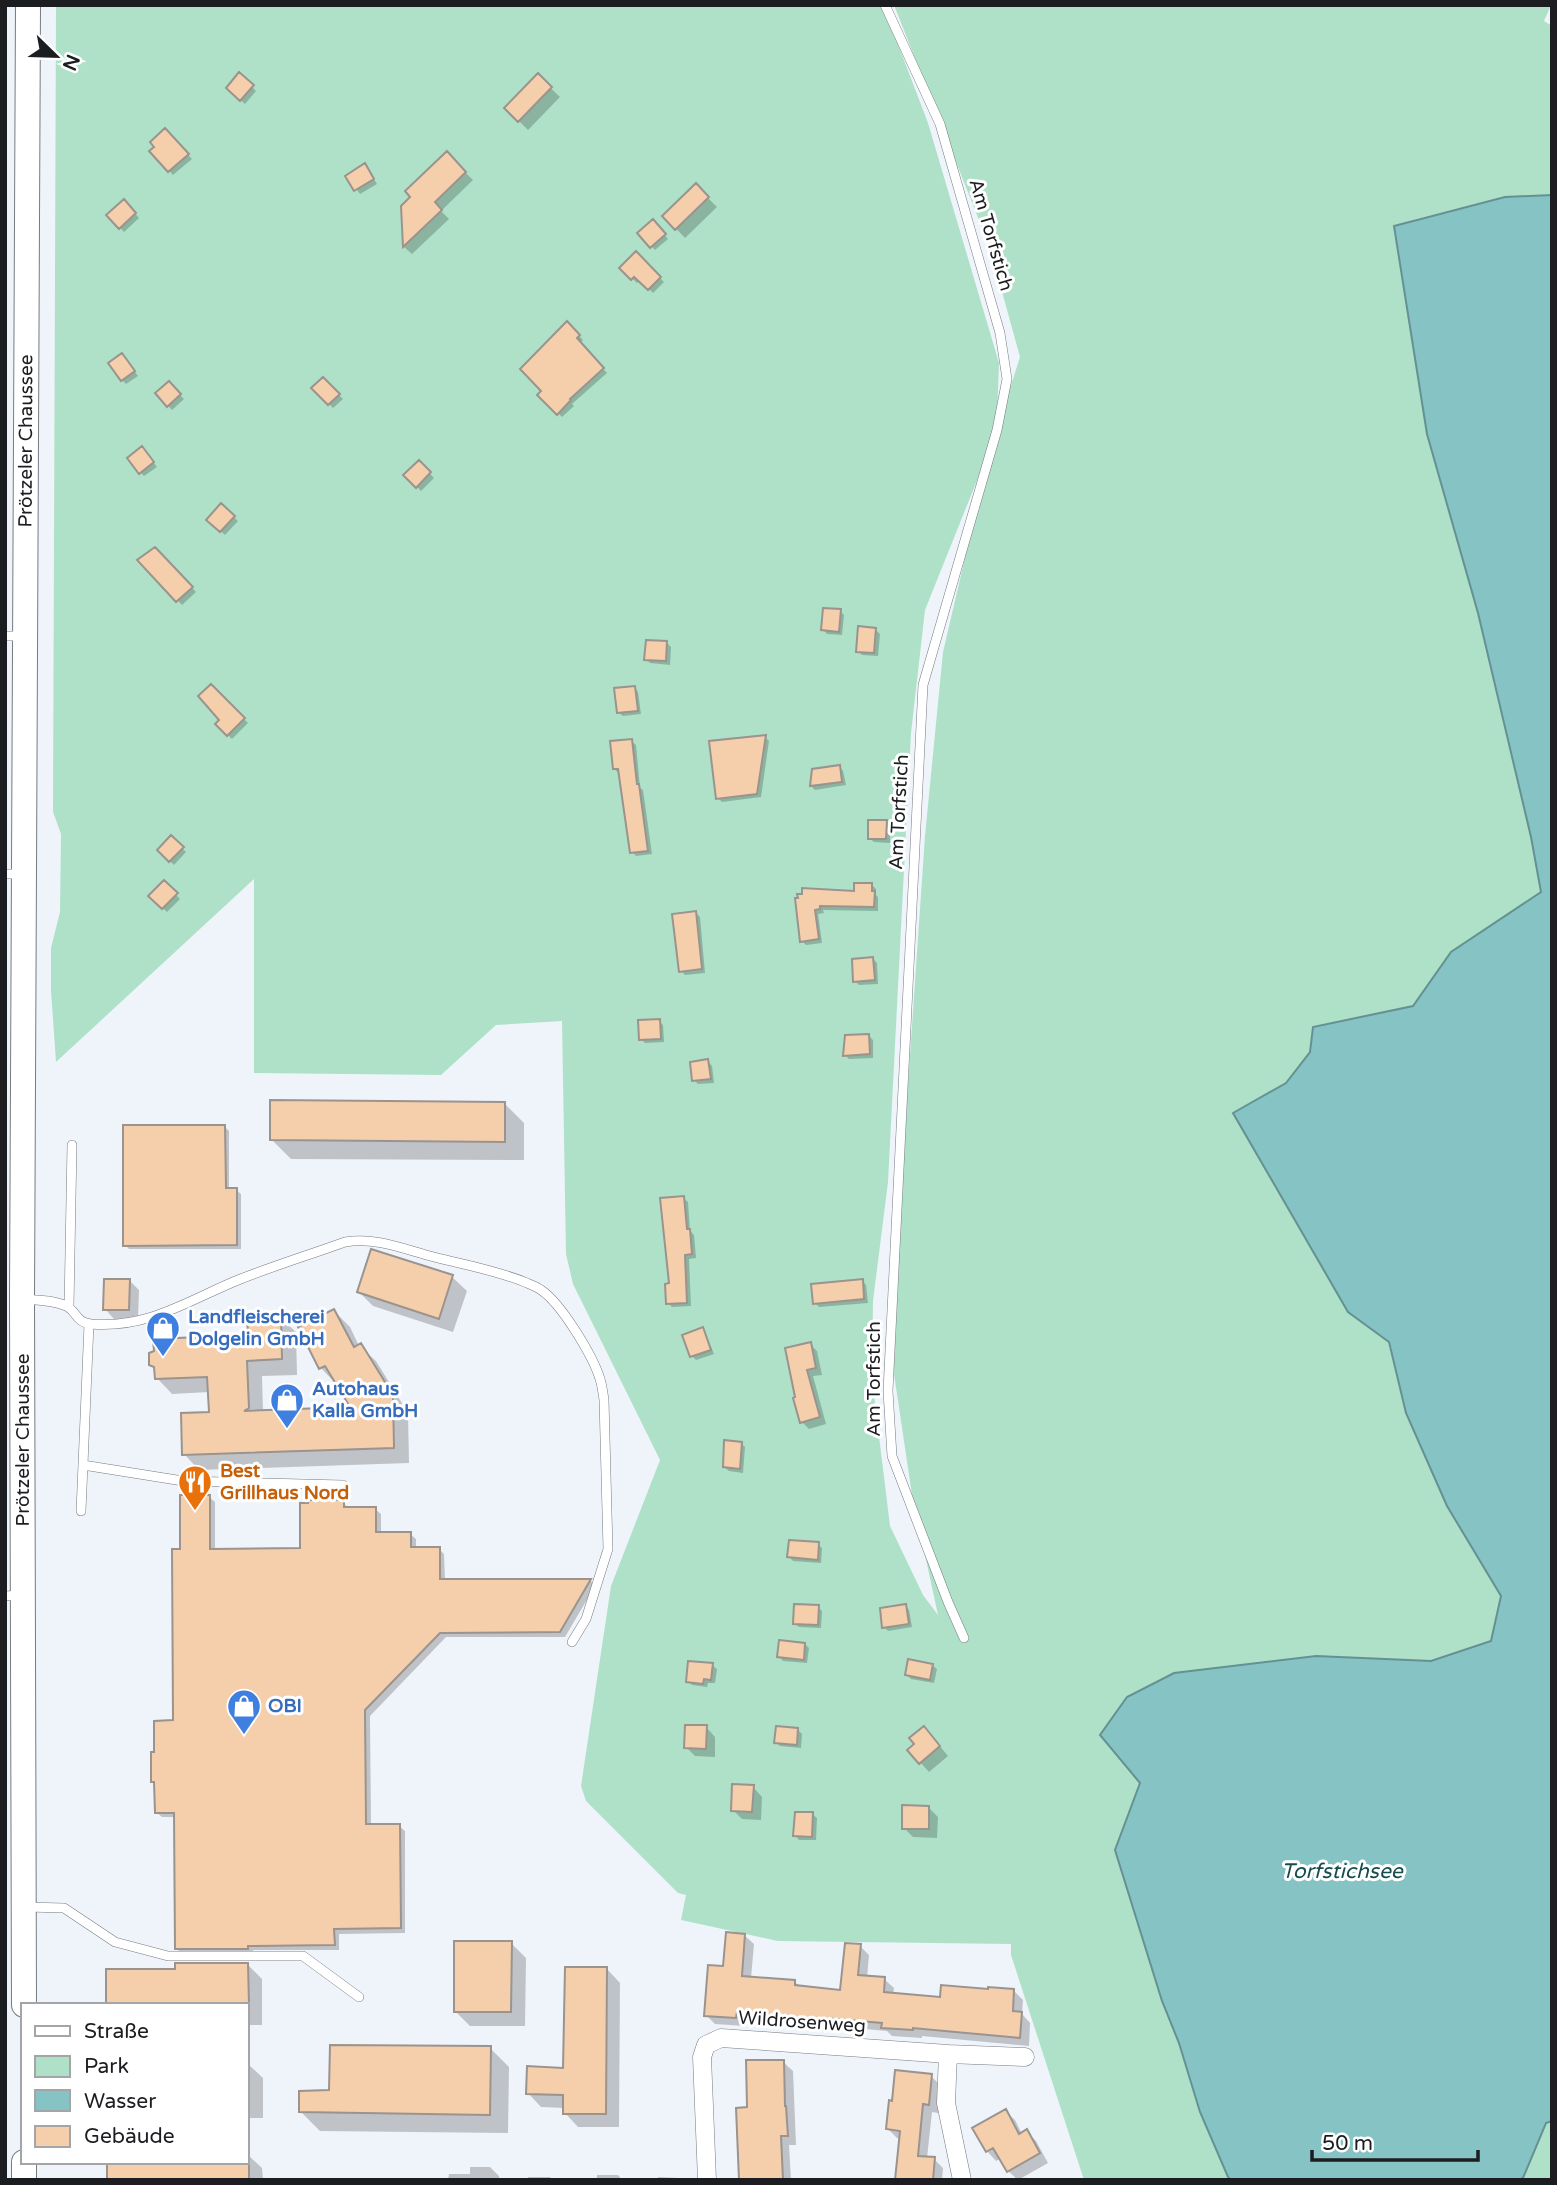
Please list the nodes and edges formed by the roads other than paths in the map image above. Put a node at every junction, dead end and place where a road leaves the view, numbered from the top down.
1 (28, 5) edge
2 (885, 5) edge
3 (15, 636) edge
4 (15, 874) edge
5 (72, 1144) dead end
6 (22, 1299) junction
7 (69, 1307) junction
8 (89, 1324) junction
9 (83, 1465) junction
10 (343, 1485) dead end
11 (81, 1511) dead end
12 (14, 1595) edge
13 (964, 1638) dead end
14 (572, 1642) dead end
15 (24, 1908) junction
16 (359, 1997) dead end
17 (24, 2003) edge
18 (948, 2054) junction
19 (1025, 2057) dead end
20 (707, 2180) edge
21 (962, 2180) edge

1 - 3 main road, Prötzeler Chaussee
2 - 13 lane, Am Torfstich
3 - 4 main road, Prötzeler Chaussee
4 - 6 main road, Prötzeler Chaussee
5 - 7 lane
6 - 7 lane
6 - 12 main road, Prötzeler Chaussee
7 - 8 lane
8 - 9 lane
8 - 14 lane
9 - 10 lane
9 - 11 lane
12 - 15 main road, Prötzeler Chaussee
15 - 16 lane
15 - 17 main road, Prötzeler Chaussee
18 - 19 street, Wildrosenweg
18 - 20 street, Wildrosenweg
18 - 21 street

